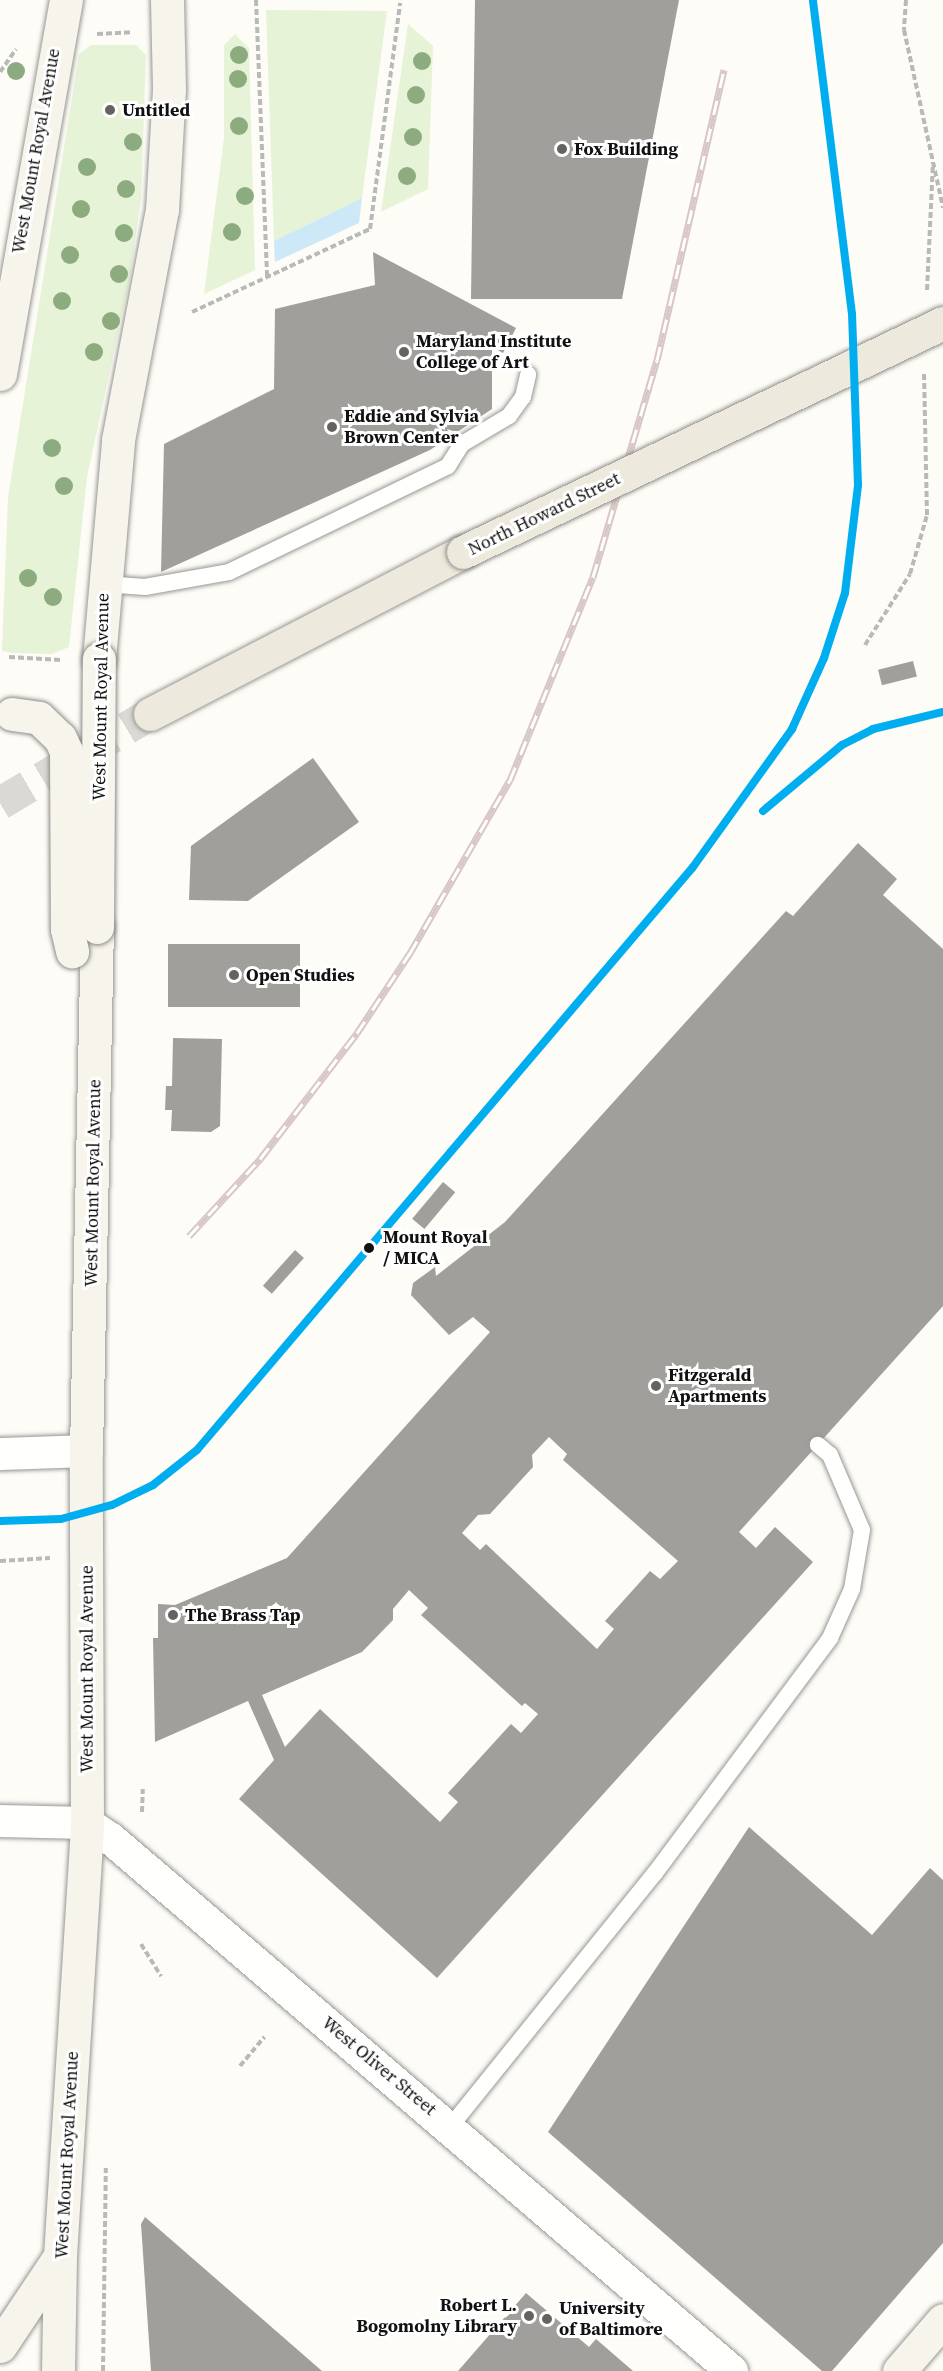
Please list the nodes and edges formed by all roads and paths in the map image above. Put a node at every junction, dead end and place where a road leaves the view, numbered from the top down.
1 (66, 0) edge
2 (167, 0) edge
3 (256, 0) edge
4 (906, 0) edge
5 (400, 3) dead end
6 (146, 31) dead end
7 (88, 34) dead end
8 (19, 42) dead end
9 (0, 72) edge
10 (933, 162) junction
11 (943, 208) edge
12 (267, 278) junction
13 (927, 293) dead end
14 (192, 312) dead end
15 (943, 323) edge
16 (924, 365) dead end
17 (0, 374) edge
18 (528, 375) dead end
19 (104, 584) junction
20 (865, 645) dead end
21 (9, 657) dead end
22 (64, 660) dead end
23 (6, 714) edge
24 (150, 714) tunnel mouth
25 (97, 1011) junction
26 (818, 1445) dead end
27 (86, 1452) junction
28 (0, 1454) edge
29 (59, 1555) dead end
30 (0, 1561) edge
31 (143, 1789) dead end
32 (142, 1812) dead end
33 (0, 1821) edge
34 (87, 1823) junction
35 (141, 1944) dead end
36 (161, 1976) dead end
37 (264, 2037) dead end
38 (240, 2066) dead end
39 (450, 2127) junction
40 (60, 2256) junction
41 (943, 2320) edge
42 (1, 2346) edge
43 (58, 2371) edge
44 (732, 2371) edge
45 (899, 2371) edge

1 - 17 main road, West Mount Royal Avenue
2 - 19 main road, West Mount Royal Avenue
3 - 12 path
4 - 10 path
5 - 12 path
6 - 7 path
8 - 9 path
10 - 11 path
10 - 13 path
12 - 14 path
15 - 24 main road, North Howard Street, bridge
16 - 20 path
18 - 19 lane
19 - 25 main road, West Mount Royal Avenue, bridge
21 - 22 path
23 - 25 main road, bridge
25 - 27 main road, West Mount Royal Avenue
26 - 39 lane
27 - 28 street
27 - 34 main road, West Mount Royal Avenue
29 - 30 path
31 - 32 path
33 - 34 street
34 - 39 street, West Oliver Street
34 - 40 main road, West Mount Royal Avenue
35 - 36 path
37 - 38 path
39 - 44 street, West Oliver Street
40 - 42 main road
40 - 43 main road, West Mount Royal Avenue
41 - 45 main road

